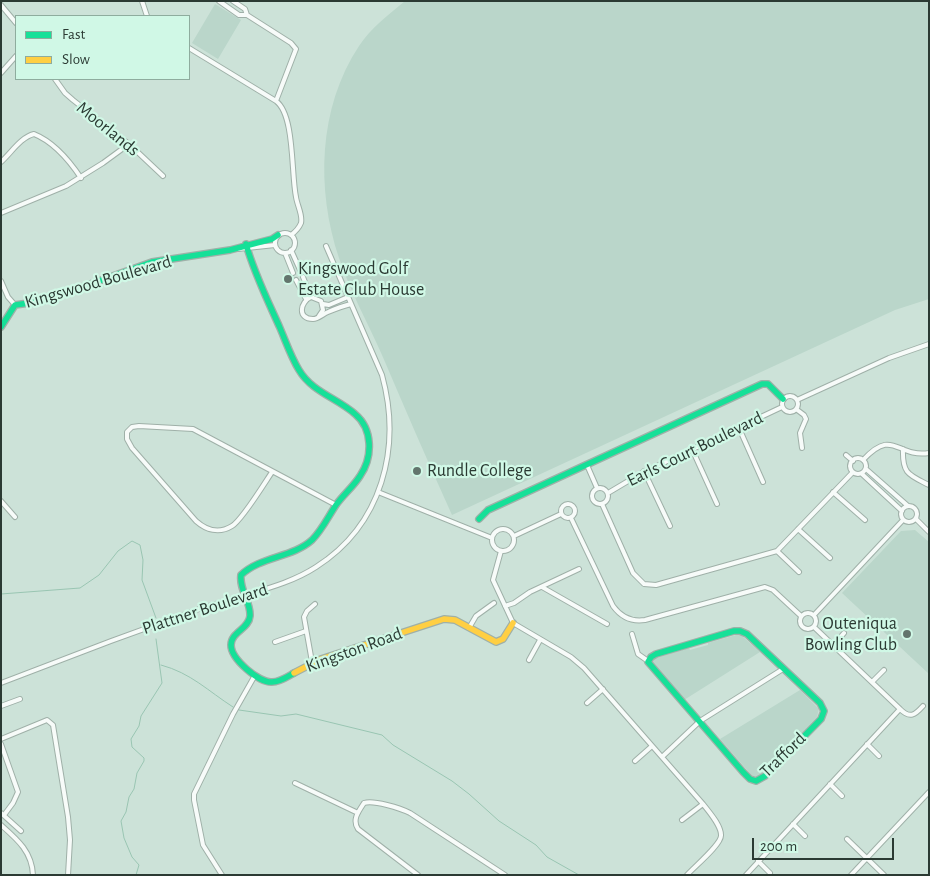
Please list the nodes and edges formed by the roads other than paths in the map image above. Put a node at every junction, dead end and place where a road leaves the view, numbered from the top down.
1 (142, 1) edge
2 (219, 1) edge
3 (233, 1) edge
4 (1, 4) edge
5 (147, 15) edge
6 (247, 15) junction
7 (15, 23) edge
8 (190, 49) edge
9 (15, 57) edge
10 (1, 73) edge
11 (56, 80) edge
12 (276, 101) junction
13 (129, 144) junction
14 (1, 162) edge
15 (163, 176) dead end
16 (81, 178) junction
17 (1, 213) edge
18 (278, 235) junction
19 (291, 236) junction
20 (275, 244) junction
21 (247, 246) junction
22 (326, 246) dead end
23 (291, 250) junction
24 (284, 253) junction
25 (296, 261) junction
26 (289, 264) junction
27 (300, 270) dead end
28 (293, 273) dead end
29 (302, 277) dead end
30 (296, 280) dead end
31 (1, 281) edge
32 (306, 284) junction
33 (299, 288) junction
34 (311, 296) junction
35 (348, 297) junction
36 (306, 300) junction
37 (323, 304) junction
38 (351, 304) junction
39 (15, 305) junction
40 (320, 316) junction
41 (1, 327) edge
42 (929, 344) edge
43 (783, 399) junction
44 (797, 400) junction
45 (782, 407) junction
46 (796, 409) junction
47 (739, 428) junction
48 (802, 448) dead end
49 (692, 449) junction
50 (903, 449) junction
51 (929, 453) edge
52 (846, 455) dead end
53 (863, 460) junction
54 (853, 461) junction
55 (587, 465) junction
56 (866, 468) junction
57 (272, 472) junction
58 (644, 472) junction
59 (853, 472) junction
60 (862, 474) junction
61 (763, 482) dead end
62 (929, 486) edge
63 (597, 488) junction
64 (378, 492) junction
65 (833, 492) junction
66 (608, 493) junction
67 (1, 501) edge
68 (602, 504) junction
69 (717, 504) dead end
70 (336, 505) junction
71 (908, 506) junction
72 (902, 511) junction
73 (562, 514) junction
74 (16, 517) dead end
75 (571, 518) junction
76 (479, 519) dead end
77 (916, 519) junction
78 (865, 520) dead end
79 (903, 520) junction
80 (670, 526) dead end
81 (798, 529) junction
82 (929, 532) edge
83 (514, 536) junction
84 (492, 538) junction
85 (501, 551) junction
86 (777, 551) junction
87 (830, 558) dead end
88 (579, 569) dead end
89 (799, 572) dead end
90 (542, 587) junction
91 (494, 603) dead end
92 (315, 604) dead end
93 (505, 606) junction
94 (814, 615) junction
95 (802, 616) junction
96 (514, 623) junction
97 (607, 624) dead end
98 (814, 627) junction
99 (468, 628) junction
100 (306, 631) junction
101 (844, 633) dead end
102 (632, 634) dead end
103 (540, 640) junction
104 (275, 642) dead end
105 (832, 646) junction
106 (529, 660) dead end
107 (648, 661) junction
108 (312, 662) junction
109 (783, 669) junction
110 (884, 670) dead end
111 (254, 677) junction
112 (872, 682) junction
113 (1, 683) edge
114 (603, 690) junction
115 (20, 699) dead end
116 (587, 703) dead end
117 (1, 706) edge
118 (923, 706) dead end
119 (900, 709) junction
120 (700, 721) junction
121 (1, 739) edge
122 (1, 744) edge
123 (867, 744) junction
124 (652, 746) junction
125 (879, 756) dead end
126 (662, 757) junction
127 (635, 760) dead end
128 (295, 783) dead end
129 (830, 784) junction
130 (929, 792) edge
131 (842, 796) dead end
132 (703, 804) junction
133 (358, 813) junction
134 (2, 814) edge
135 (682, 820) dead end
136 (793, 824) junction
137 (1, 825) edge
138 (21, 832) dead end
139 (805, 836) dead end
140 (847, 839) dead end
141 (867, 858) junction
142 (758, 861) junction
143 (770, 873) dead end
144 (220, 874) edge
145 (33, 875) edge
146 (68, 875) edge
147 (418, 875) edge
148 (505, 875) edge
149 (687, 875) edge
150 (746, 875) edge
151 (851, 875) edge
152 (884, 875) edge

1 - 5 street
2 - 6 street
3 - 6 street
4 - 7 street
6 - 12 street
8 - 12 street
9 - 10 street
11 - 13 street, Moorlands
12 - 19 street
13 - 15 street, Moorlands
13 - 16 street
14 - 16 street
16 - 17 street
18 - 19 street
18 - 20 street
18 - 21 street, Kingswood Boulevard
19 - 23 street
20 - 21 street, Kingswood Boulevard
20 - 24 street
21 - 39 street, Kingswood Boulevard
21 - 70 street
22 - 35 street, Plattner Boulevard
23 - 24 street
23 - 25 street
24 - 26 street
25 - 26 street
25 - 27 street
26 - 28 street
29 - 32 street
30 - 33 street
31 - 39 street
32 - 33 street
32 - 34 street
33 - 36 street
34 - 36 street
34 - 37 street
35 - 37 street
35 - 38 street, Plattner Boulevard
36 - 40 street
37 - 40 street
38 - 40 street
38 - 64 street, Plattner Boulevard
39 - 41 street, Kingswood Boulevard
42 - 44 street
43 - 44 street
43 - 45 street
43 - 55 street
44 - 46 street
45 - 46 street
45 - 47 street, Earls Court Boulevard
46 - 48 street
47 - 49 street, Earls Court Boulevard
47 - 61 street
49 - 58 street, Earls Court Boulevard
49 - 69 street
50 - 51 street
50 - 53 street
50 - 62 street
52 - 54 street
53 - 54 street
53 - 56 street
54 - 59 street
55 - 63 street
55 - 76 street
56 - 60 street
56 - 71 street
57 - 57 street
57 - 70 street
58 - 66 street, Earls Court Boulevard
58 - 80 street
59 - 60 street
59 - 65 street
60 - 72 street
63 - 66 street
63 - 68 street
64 - 84 street
64 - 113 street, Plattner Boulevard, bridge
65 - 78 street
65 - 81 street
66 - 68 street
67 - 74 street
68 - 86 street
70 - 111 street
71 - 72 street
71 - 77 street
72 - 79 street
73 - 75 street
73 - 75 street
73 - 83 street
75 - 95 street
77 - 79 street
77 - 82 street
79 - 94 street
81 - 86 street
81 - 87 street
83 - 84 street
83 - 85 street
84 - 85 street
85 - 93 street
86 - 89 street
88 - 90 street
90 - 93 street
90 - 97 street
91 - 99 street
92 - 100 street
93 - 96 street
94 - 95 street
94 - 98 street
95 - 98 street
96 - 99 street, Kingston Road
96 - 103 street
98 - 105 street
99 - 108 street, Kingston Road
100 - 104 street
100 - 108 street
101 - 105 street
102 - 107 street
103 - 106 street
103 - 114 street
105 - 112 street
107 - 109 street, Trafford
107 - 120 street, Trafford
108 - 111 street, Kingston Road
109 - 120 street
109 - 120 street, Trafford
110 - 112 street
111 - 144 street
112 - 119 street
114 - 116 street
114 - 124 street
115 - 117 street
118 - 119 street
119 - 123 street
120 - 126 street
121 - 146 street
122 - 134 street
123 - 125 street
123 - 129 street
124 - 126 street
124 - 127 street
126 - 132 street
128 - 133 street
129 - 131 street
129 - 136 street
130 - 141 street
132 - 135 street
132 - 149 street
133 - 147 street
133 - 148 street
134 - 138 street
136 - 139 street
136 - 142 street
137 - 145 street
140 - 141 street
141 - 151 street
141 - 152 street
142 - 143 street
142 - 150 street

